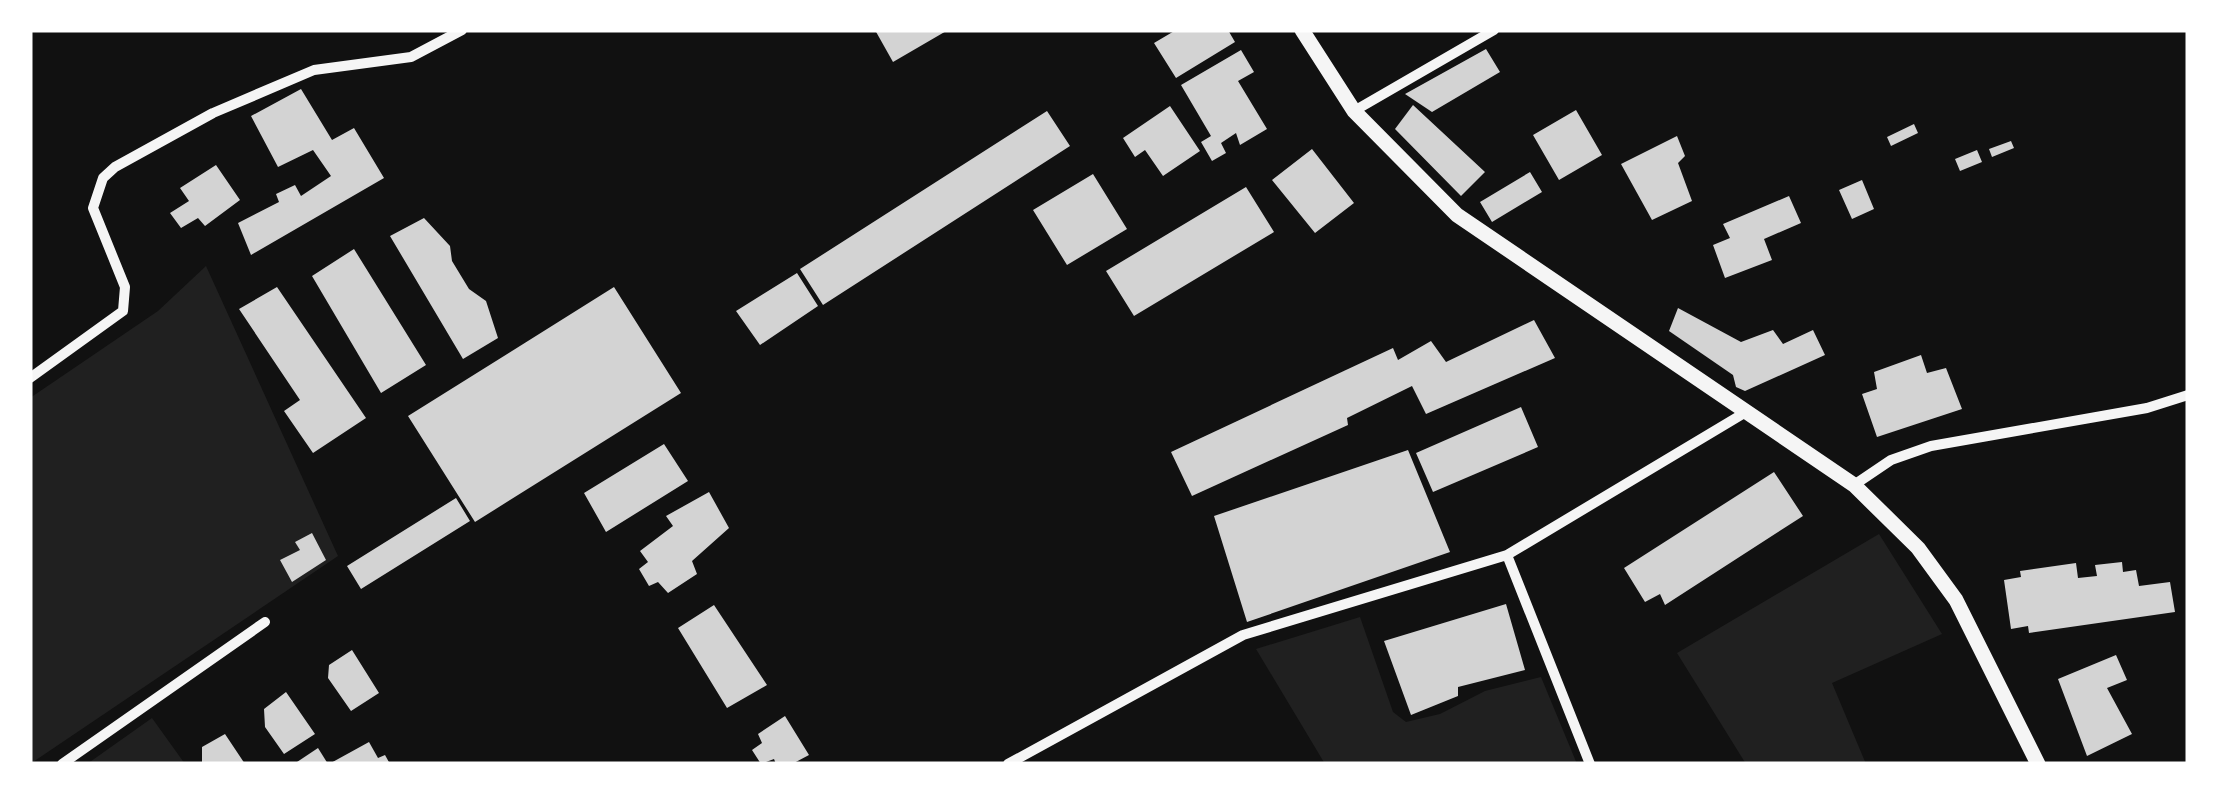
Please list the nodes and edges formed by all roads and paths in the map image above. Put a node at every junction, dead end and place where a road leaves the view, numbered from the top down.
1 (462, 30) edge
2 (1302, 30) edge
3 (1494, 30) edge
4 (1354, 111) junction
5 (30, 378) edge
6 (2188, 395) edge
7 (1746, 412) junction
8 (1854, 486) junction
9 (1507, 554) junction
10 (265, 622) dead end
11 (62, 764) edge
12 (1008, 764) edge
13 (1590, 764) edge
14 (2038, 764) edge

1 - 5 street
2 - 4 street
3 - 4 street
4 - 7 street
6 - 8 street
7 - 8 street
7 - 9 street
8 - 14 street
9 - 12 street
9 - 13 street
10 - 11 street

